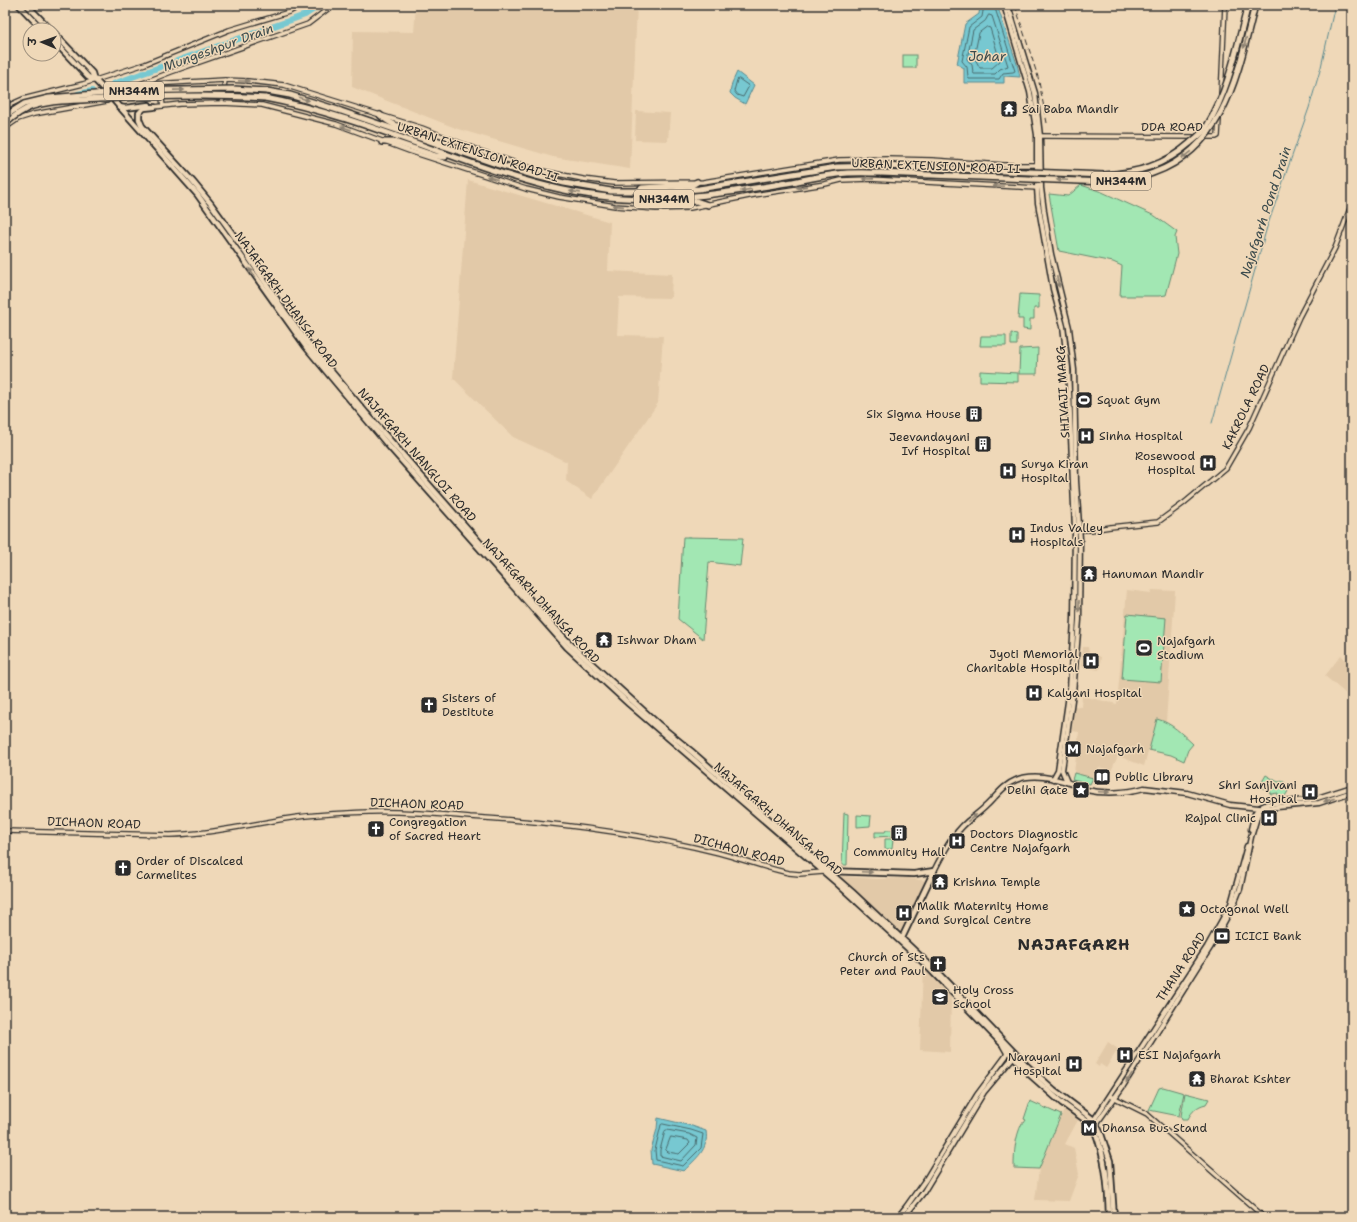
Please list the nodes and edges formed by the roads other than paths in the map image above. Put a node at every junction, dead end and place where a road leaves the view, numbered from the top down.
1 (19, 5) edge
2 (27, 5) edge
3 (302, 5) edge
4 (333, 5) edge
5 (1004, 5) edge
6 (1008, 5) edge
7 (1225, 5) edge
8 (1248, 5) edge
9 (1255, 5) edge
10 (36, 22) edge
11 (43, 22) edge
12 (62, 41) edge
13 (62, 49) edge
14 (94, 80) junction
15 (225, 80) junction
16 (160, 84) junction
17 (135, 86) junction
18 (113, 99) junction
19 (222, 103) junction
20 (163, 106) junction
21 (5, 107) edge
22 (119, 107) junction
23 (154, 107) junction
24 (380, 115) junction
25 (5, 116) edge
26 (5, 124) edge
27 (5, 128) edge
28 (1041, 137) junction
29 (382, 142) junction
30 (454, 150) junction
31 (450, 156) junction
32 (174, 165) junction
33 (1037, 165) junction
34 (697, 182) junction
35 (1037, 188) junction
36 (637, 192) junction
37 (637, 199) junction
38 (1352, 203) edge
39 (708, 205) junction
40 (1080, 530) junction
41 (496, 564) junction
42 (1074, 659) junction
43 (1053, 779) junction
44 (1067, 782) junction
45 (1352, 787) edge
46 (1352, 792) edge
47 (1260, 809) junction
48 (5, 831) edge
49 (826, 871) junction
50 (934, 871) junction
51 (902, 940) junction
52 (1001, 1043) junction
53 (1015, 1055) junction
54 (1111, 1096) junction
55 (1116, 1098) junction
56 (1094, 1124) junction
57 (898, 1217) edge
58 (904, 1217) edge
59 (1109, 1217) edge
60 (1114, 1217) edge
61 (1264, 1217) edge

1 - 10 main road
2 - 11 main road
3 - 14 street
4 - 17 street
5 - 33 main road, SHIVAJI MARG
6 - 28 main road, SHIVAJI MARG
7 - 28 street, DDA ROAD
8 - 36 highway, URBAN EXTENSION ROAD-II / NH344M, bridge
9 -> 37 highway, URBAN EXTENSION ROAD-II / NH344M, bridge
12 - 14 main road
13 - 14 main road
14 - 18 main road
14 - 21 street
15 - 16 street
15 - 19 street
15 -> 24 street
16 - 17 street
16 - 20 street
17 - 18 street
18 - 22 main road
18 - 27 street
19 - 20 street
29 -> 19 street
20 - 23 street
22 - 23 main road
22 - 32 main road
23 - 32 main road, NAJAFGARH NANGLOI ROAD
24 - 30 highway
24 - 34 street
25 -> 30 highway, URBAN EXTENSION ROAD-II / NH344M, bridge
26 - 31 highway, URBAN EXTENSION ROAD-II / NH344M, bridge
28 -> 40 main road, SHIVAJI MARG
29 - 31 highway
39 -> 29 street
30 - 36 highway, URBAN EXTENSION ROAD-II / NH344M
37 -> 31 highway, URBAN EXTENSION ROAD-II / NH344M
32 - 41 main road, NAJAFGARH NANGLOI ROAD
33 - 34 street
33 - 35 main road, SHIVAJI MARG
34 - 36 highway
35 -> 39 street
35 - 42 main road, SHIVAJI MARG
37 - 39 highway
38 - 40 street, KAKROLA ROAD
40 -> 42 main road, SHIVAJI MARG
41 - 49 main road, NAJAFGARH NANGLOI ROAD
41 - 49 main road, NAJAFGARH DHANSA ROAD
42 - 43 main road, SHIVAJI MARG
42 - 44 main road, SHIVAJI MARG
43 - 44 main road
50 -> 43 main road
44 -> 47 main road
45 - 47 main road
46 -> 47 main road
47 - 54 main road, THANA ROAD
47 -> 55 main road
48 - 49 street, DICHAON ROAD
49 -> 50 main road, DICHAON ROAD
49 - 51 main road
50 - 51 main road
51 - 52 main road
51 - 53 main road
52 - 53 main road
52 - 57 main road
53 - 56 main road
53 - 58 main road
54 - 55 street
54 - 56 main road, THANA ROAD
55 - 56 main road
55 - 61 street
56 - 59 main road
56 - 60 main road

